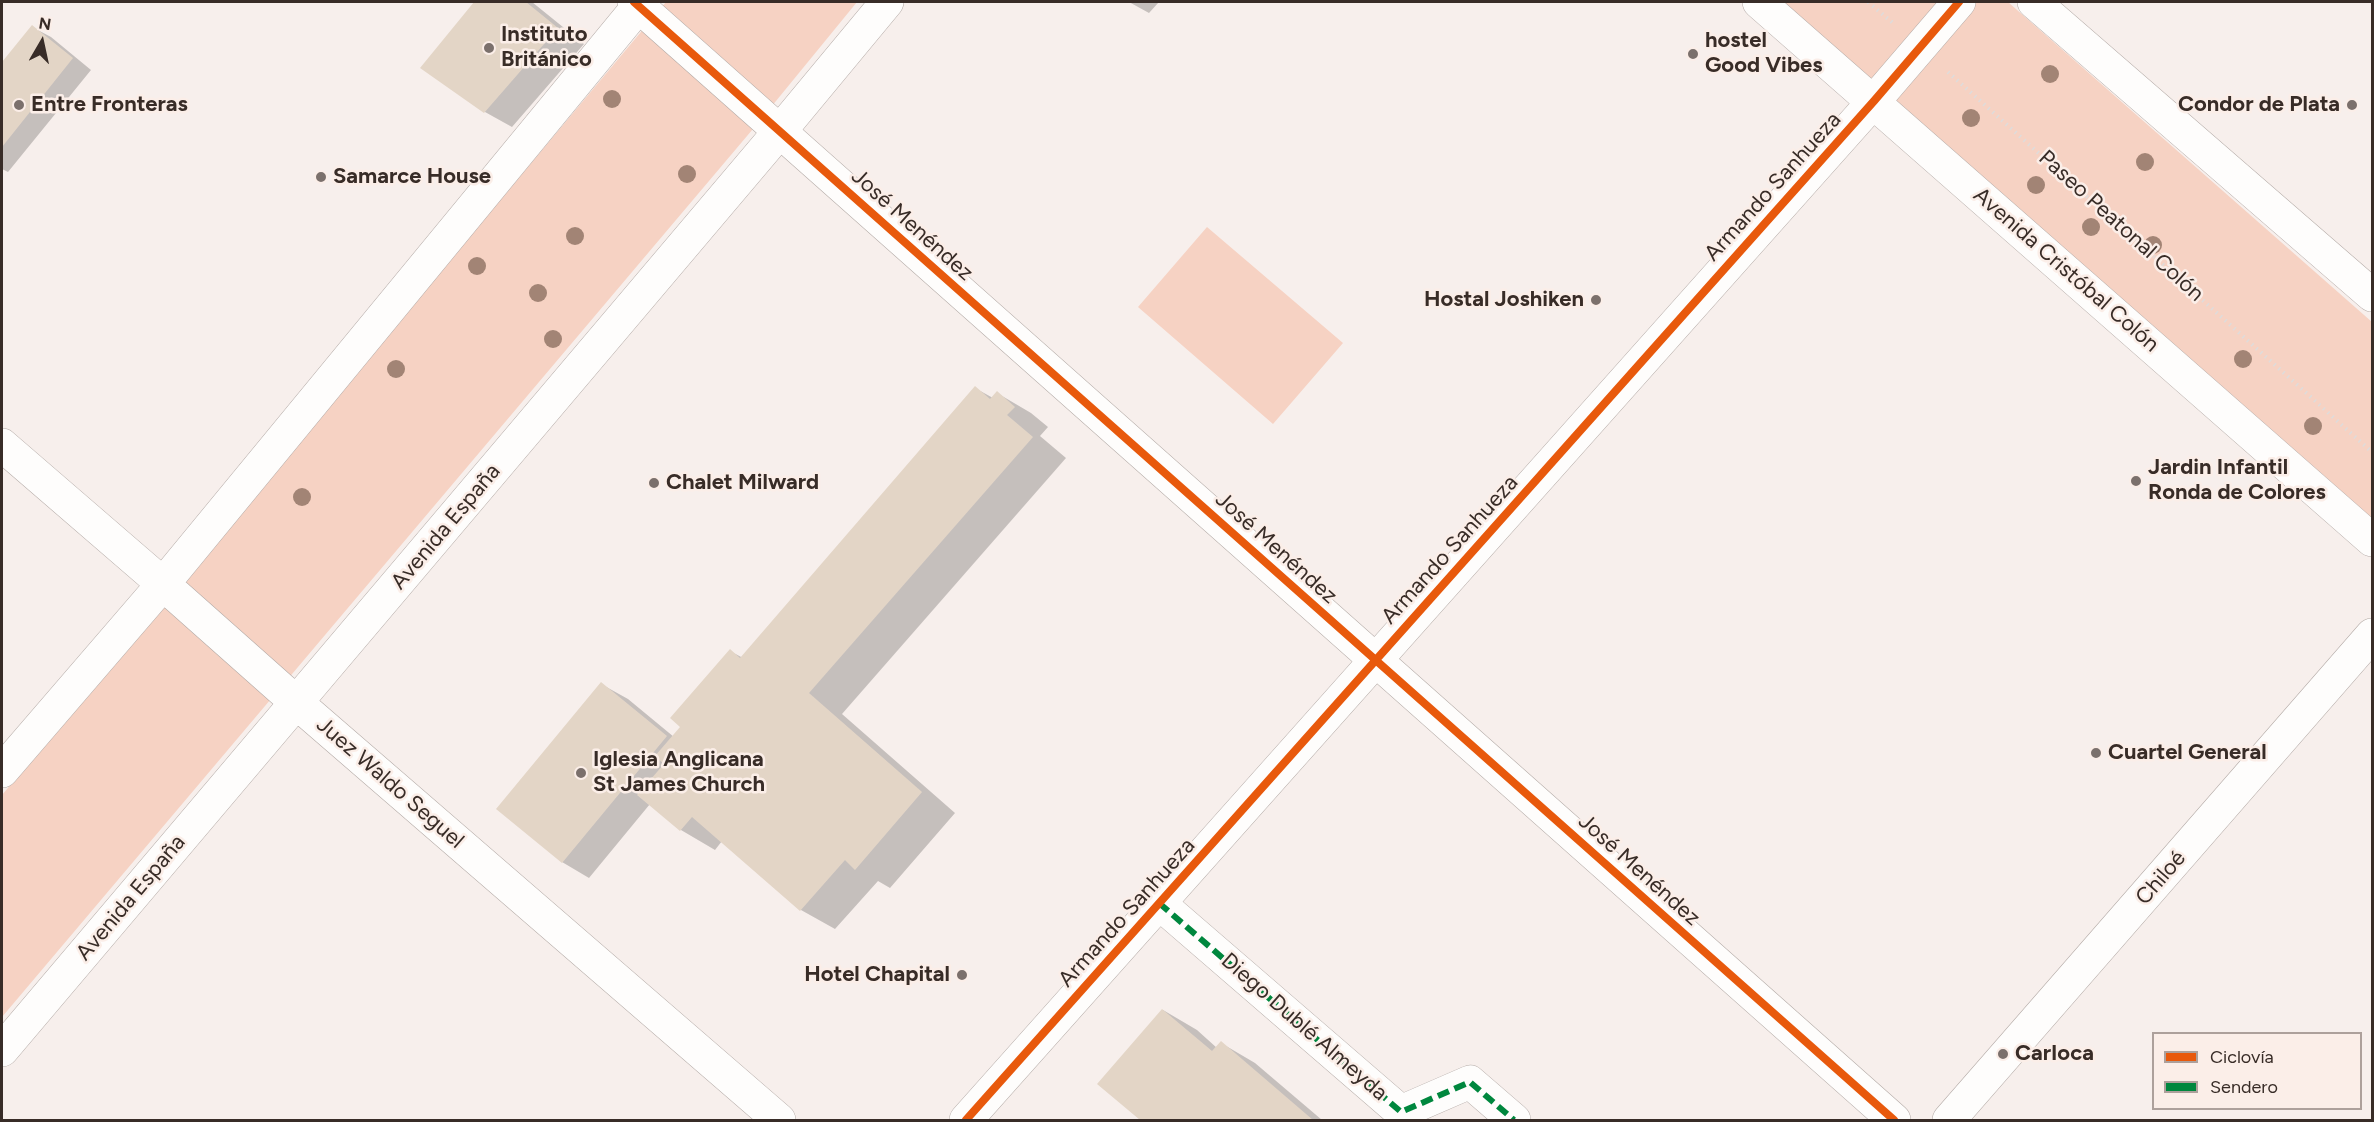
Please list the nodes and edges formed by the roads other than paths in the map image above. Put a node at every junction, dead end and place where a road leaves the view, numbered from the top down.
1 (887, 2) edge
2 (1759, 2) edge
3 (1959, 2) edge
4 (2034, 2) edge
5 (638, 3) edge
6 (1874, 101) junction
7 (780, 131) junction
8 (2373, 295) edge
9 (2, 445) edge
10 (2373, 540) edge
11 (163, 584) junction
12 (2373, 635) edge
13 (1376, 661) junction
14 (297, 703) junction
15 (2, 771) edge
16 (1160, 903) junction
17 (2, 1050) edge
18 (780, 1120) edge
19 (966, 1120) edge
20 (1514, 1120) edge
21 (1894, 1120) edge
22 (1949, 1120) edge

1 - 7 street, Avenida España
2 - 6 street, Avenida Cristóbal Colón
3 - 6 street, Armando Sanhueza
4 - 8 street
5 - 7 street, José Menéndez
5 - 11 street
6 - 10 street, Avenida Cristóbal Colón
6 - 13 street, Armando Sanhueza
7 - 13 street, José Menéndez
7 - 14 street, Avenida España
9 - 11 street, Juez Waldo Seguel
11 - 14 street, Juez Waldo Seguel
11 - 15 street
12 - 22 street, Chiloé
13 - 16 street, Armando Sanhueza
13 - 21 street, José Menéndez
14 - 17 street, Avenida España
14 - 18 street, Juez Waldo Seguel
16 - 19 street, Armando Sanhueza
16 - 20 street, Diego Dublé Almeyda

